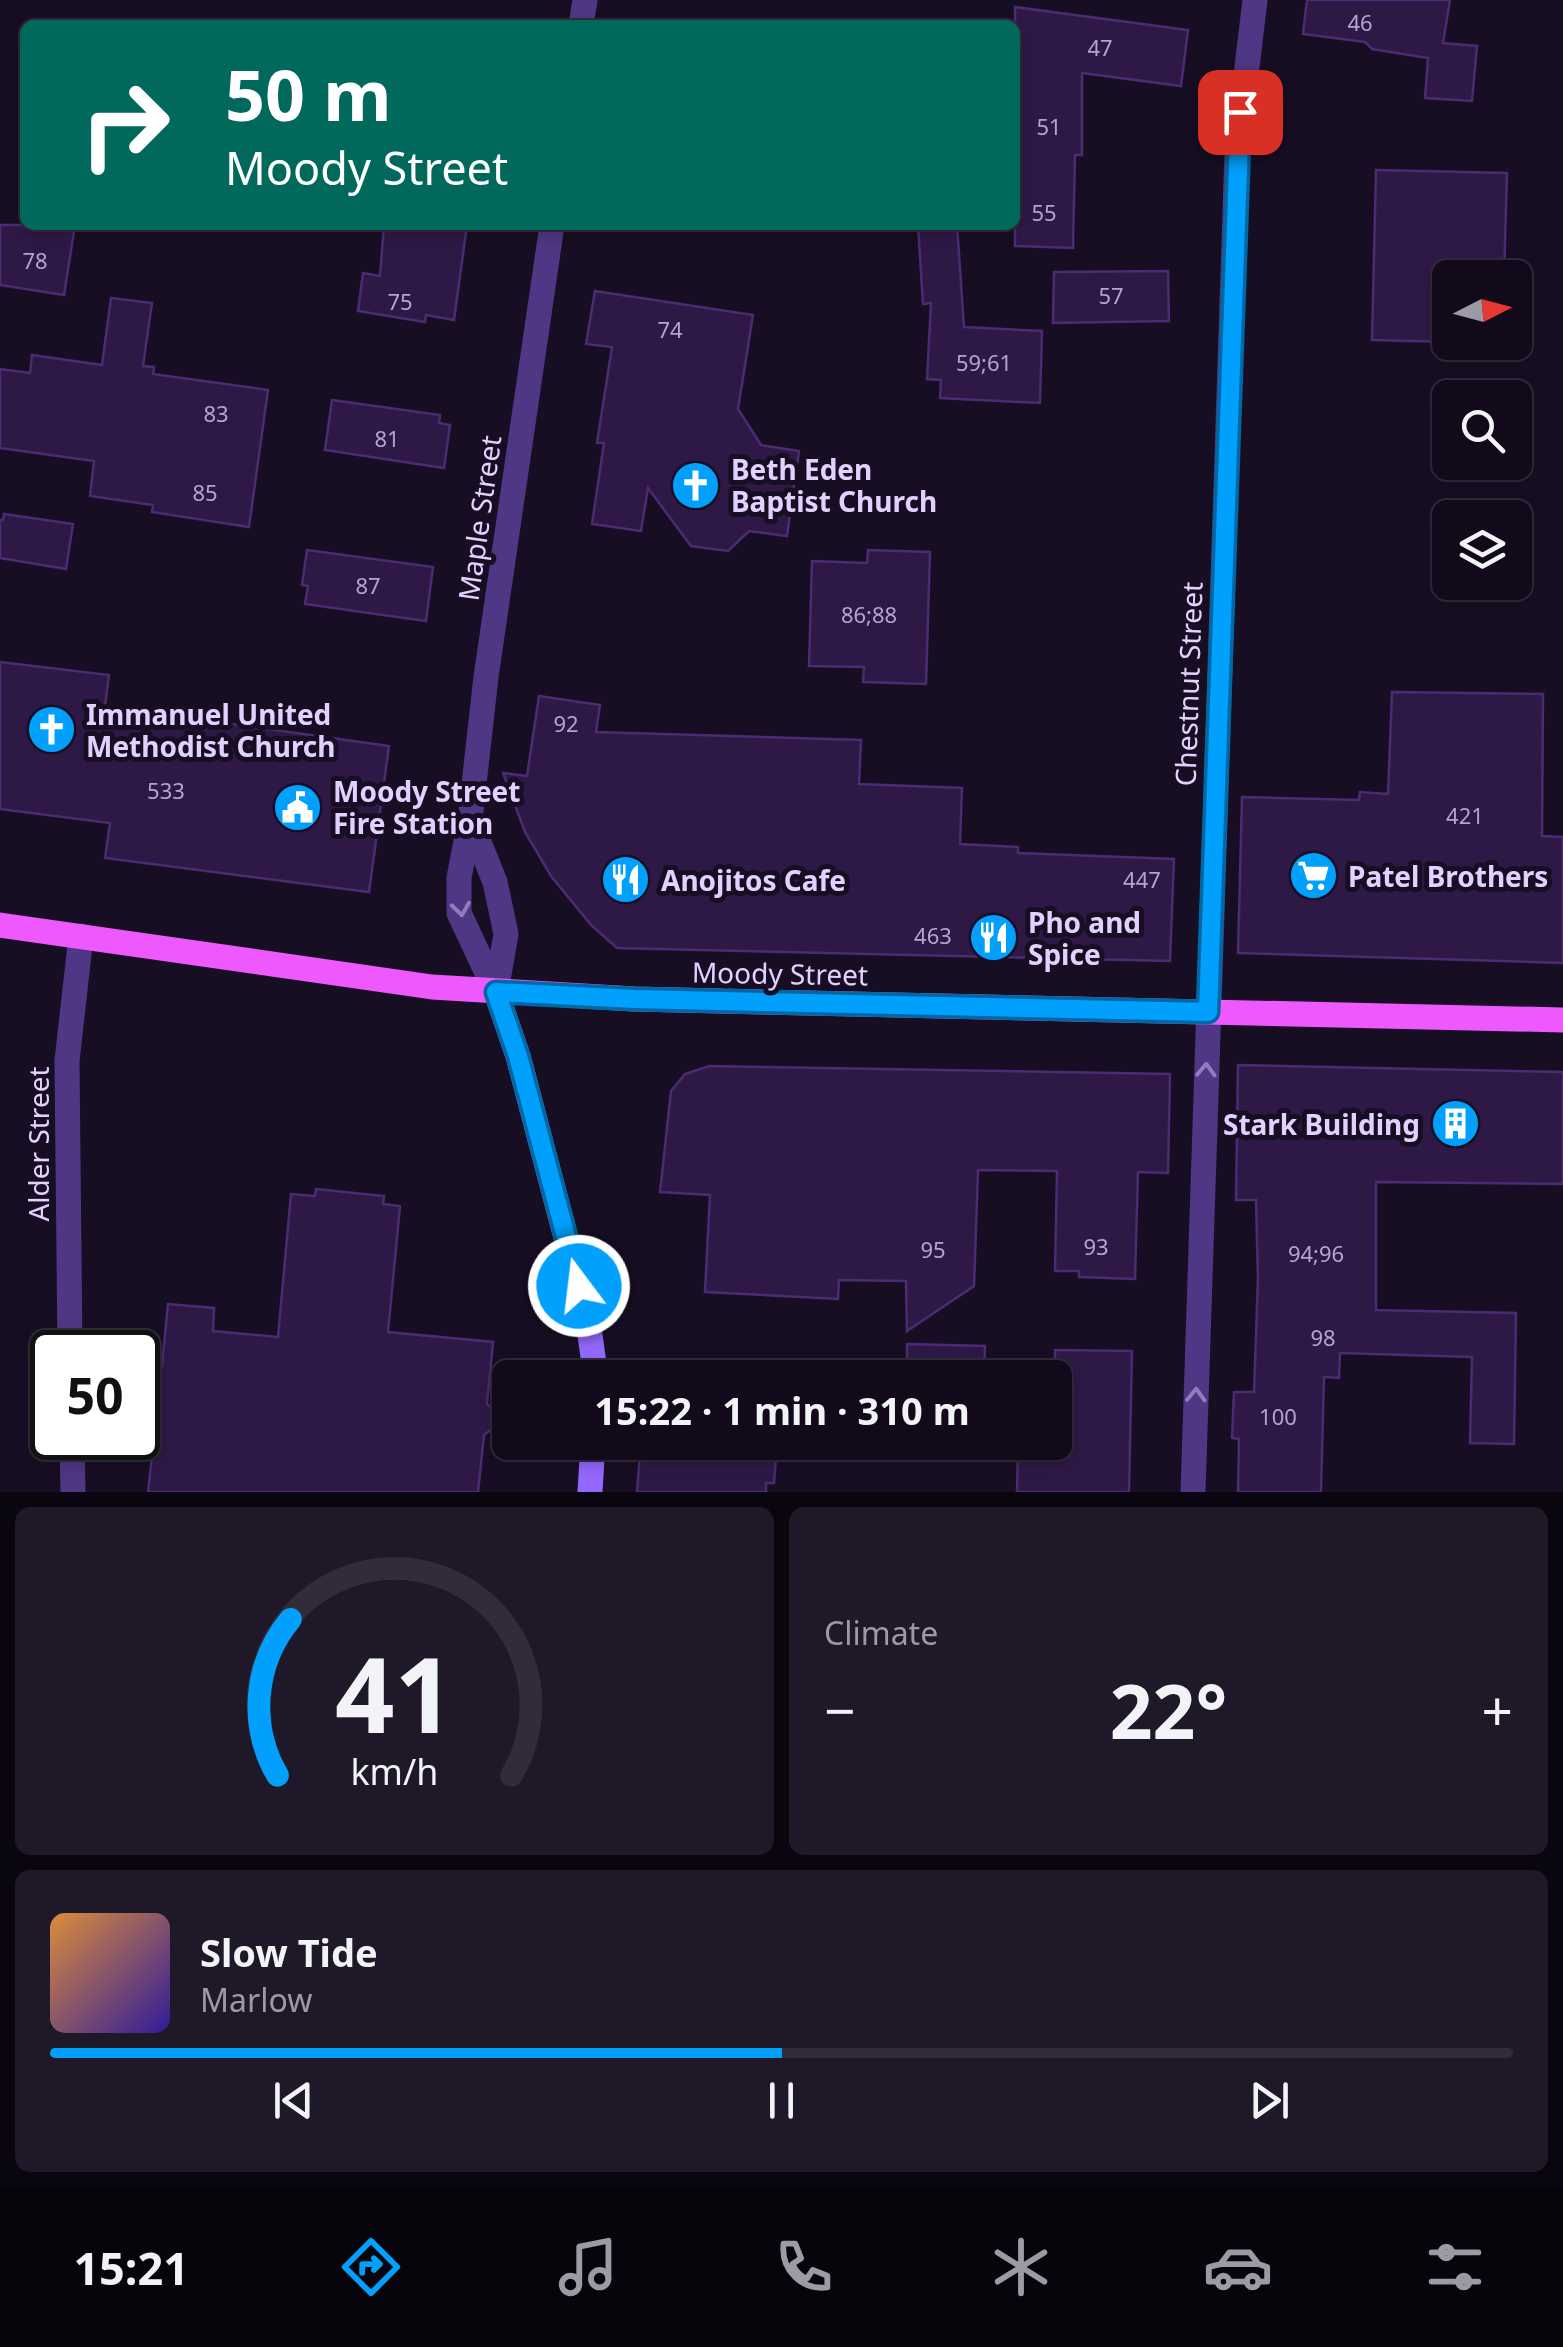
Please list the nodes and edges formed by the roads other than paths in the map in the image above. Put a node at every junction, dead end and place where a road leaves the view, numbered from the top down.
1 (1255, 0) edge
2 (551, 230) edge
3 (470, 820) junction
4 (0, 925) edge
5 (81, 936) junction
6 (496, 992) junction
7 (1208, 1012) junction
8 (1563, 1020) edge
9 (70, 1330) edge
10 (594, 1360) edge
11 (72, 1460) edge
12 (592, 1460) edge
13 (73, 1492) edge
14 (590, 1492) edge
15 (1194, 1492) edge

1 - 7 street, Chestnut Street
2 - 3 street, Maple Street
3 - 6 street, Maple Street
3 -> 6 street, Maple Street
4 - 5 main road, Moody Street
5 - 6 main road, Moody Street
5 - 9 street, Alder Street
6 - 7 main road, Moody Street
6 - 10 main road
7 - 8 main road, Moody Street
15 -> 7 street, Chestnut Street
11 - 13 street
12 - 14 main road

